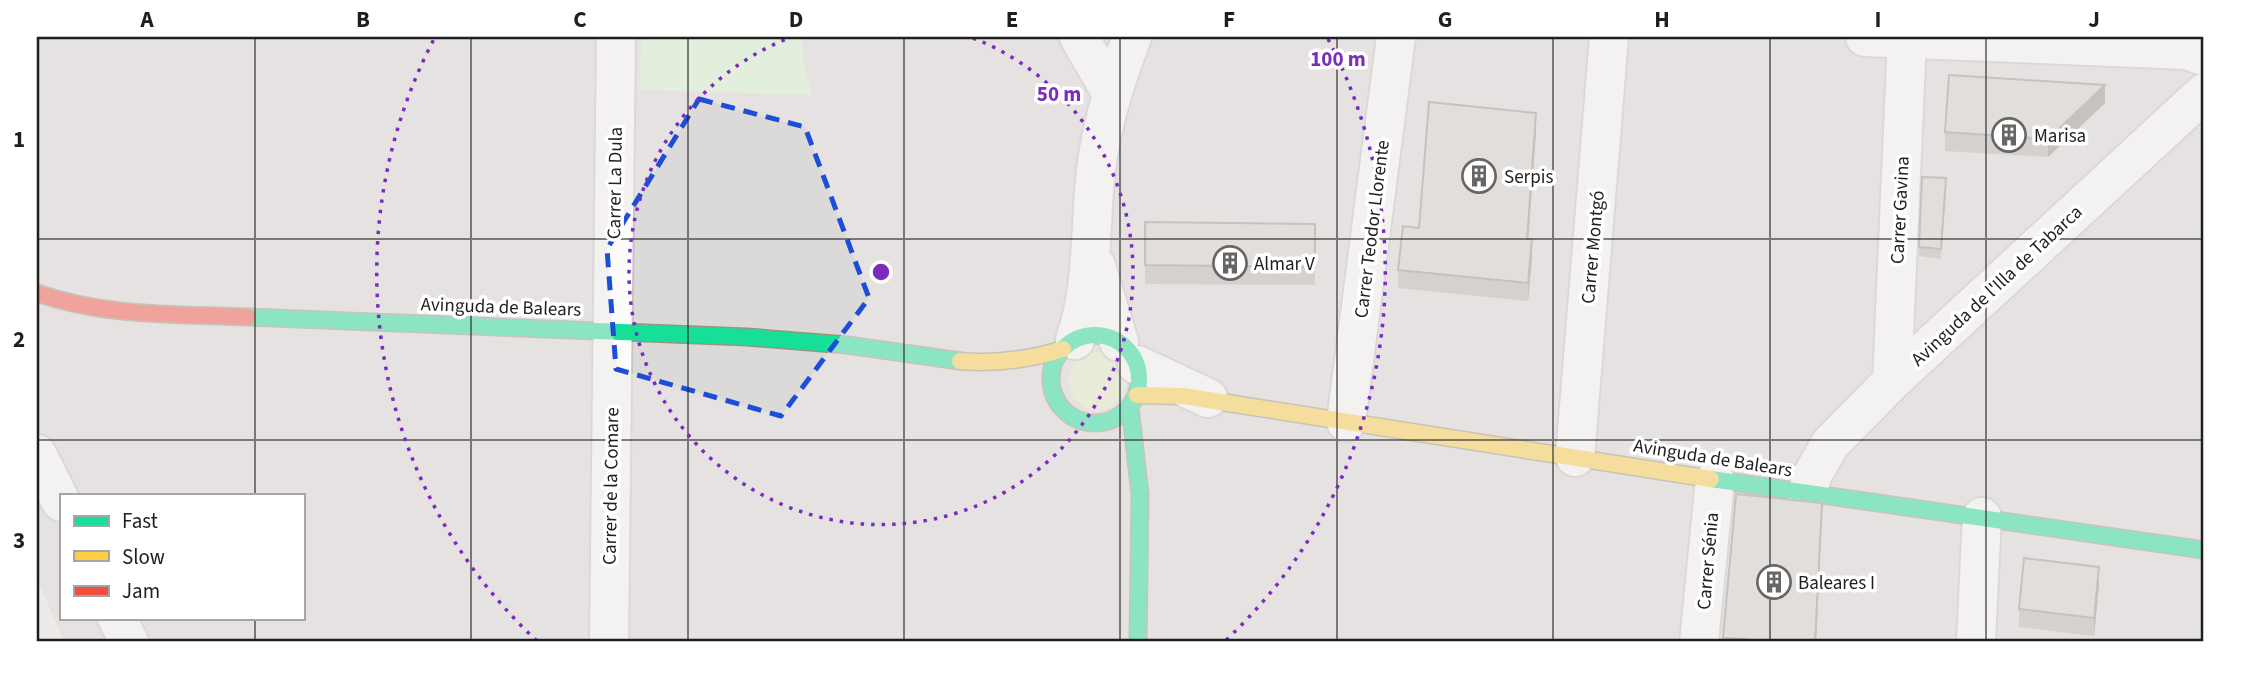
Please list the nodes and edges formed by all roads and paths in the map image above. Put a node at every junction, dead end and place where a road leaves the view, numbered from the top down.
1 (616, 37) edge
2 (1079, 37) edge
3 (1132, 37) edge
4 (1396, 37) edge
5 (1609, 37) edge
6 (1865, 37) edge
7 (1907, 39) junction
8 (2204, 56) edge
9 (2204, 93) edge
10 (1112, 94) junction
11 (1093, 253) junction
12 (37, 293) edge
13 (612, 330) junction
14 (1069, 344) junction
15 (964, 362) junction
16 (1131, 377) junction
17 (1013, 378) dead end
18 (1892, 381) junction
19 (1032, 387) dead end
20 (1216, 401) joint
21 (1058, 402) junction
22 (1346, 422) junction
23 (1092, 423) junction
24 (1106, 440) dead end
25 (37, 454) edge
26 (1575, 457) junction
27 (1122, 469) dead end
28 (1715, 480) junction
29 (1807, 493) junction
30 (60, 500) edge
31 (1137, 504) junction
32 (1982, 517) junction
33 (2204, 550) edge
34 (118, 620) edge
35 (129, 642) edge
36 (609, 642) edge
37 (1138, 642) edge
38 (1144, 642) edge
39 (1699, 642) edge
40 (1976, 642) edge

1 - 13 street, Carrer La Dula
2 - 10 street
3 - 10 street
4 - 22 street, Carrer Teodor Llorente
5 - 26 street, Carrer Montgó
6 - 7 street
7 - 8 street
7 - 18 street, Carrer Gavina
9 - 18 street, Avinguda de l'Illa de Tabarca
10 - 11 street
11 - 14 street
11 - 16 street
12 - 13 street, Avinguda de Balears
13 - 15 street, Avinguda de Balears
13 - 36 street, Carrer de la Comare
14 - 15 street
14 - 16 street
14 - 21 street
15 - 17 street
16 - 20 street
16 - 23 street
16 - 31 street
18 - 29 street, Avinguda de l'Illa de Tabarca
19 - 21 street
20 - 22 street, Avinguda de Balears
21 - 23 street
22 - 26 street, Avinguda de Balears
23 - 24 street
25 - 30 street
26 - 28 street, Avinguda de Balears
27 - 31 street
28 - 29 street, Avinguda de Balears
28 - 39 street, Carrer Sénia
29 - 32 street, Avinguda de Balears
31 - 37 street
32 - 33 street, Avinguda de Balears
32 - 40 street
34 - 35 street
37 - 38 street

